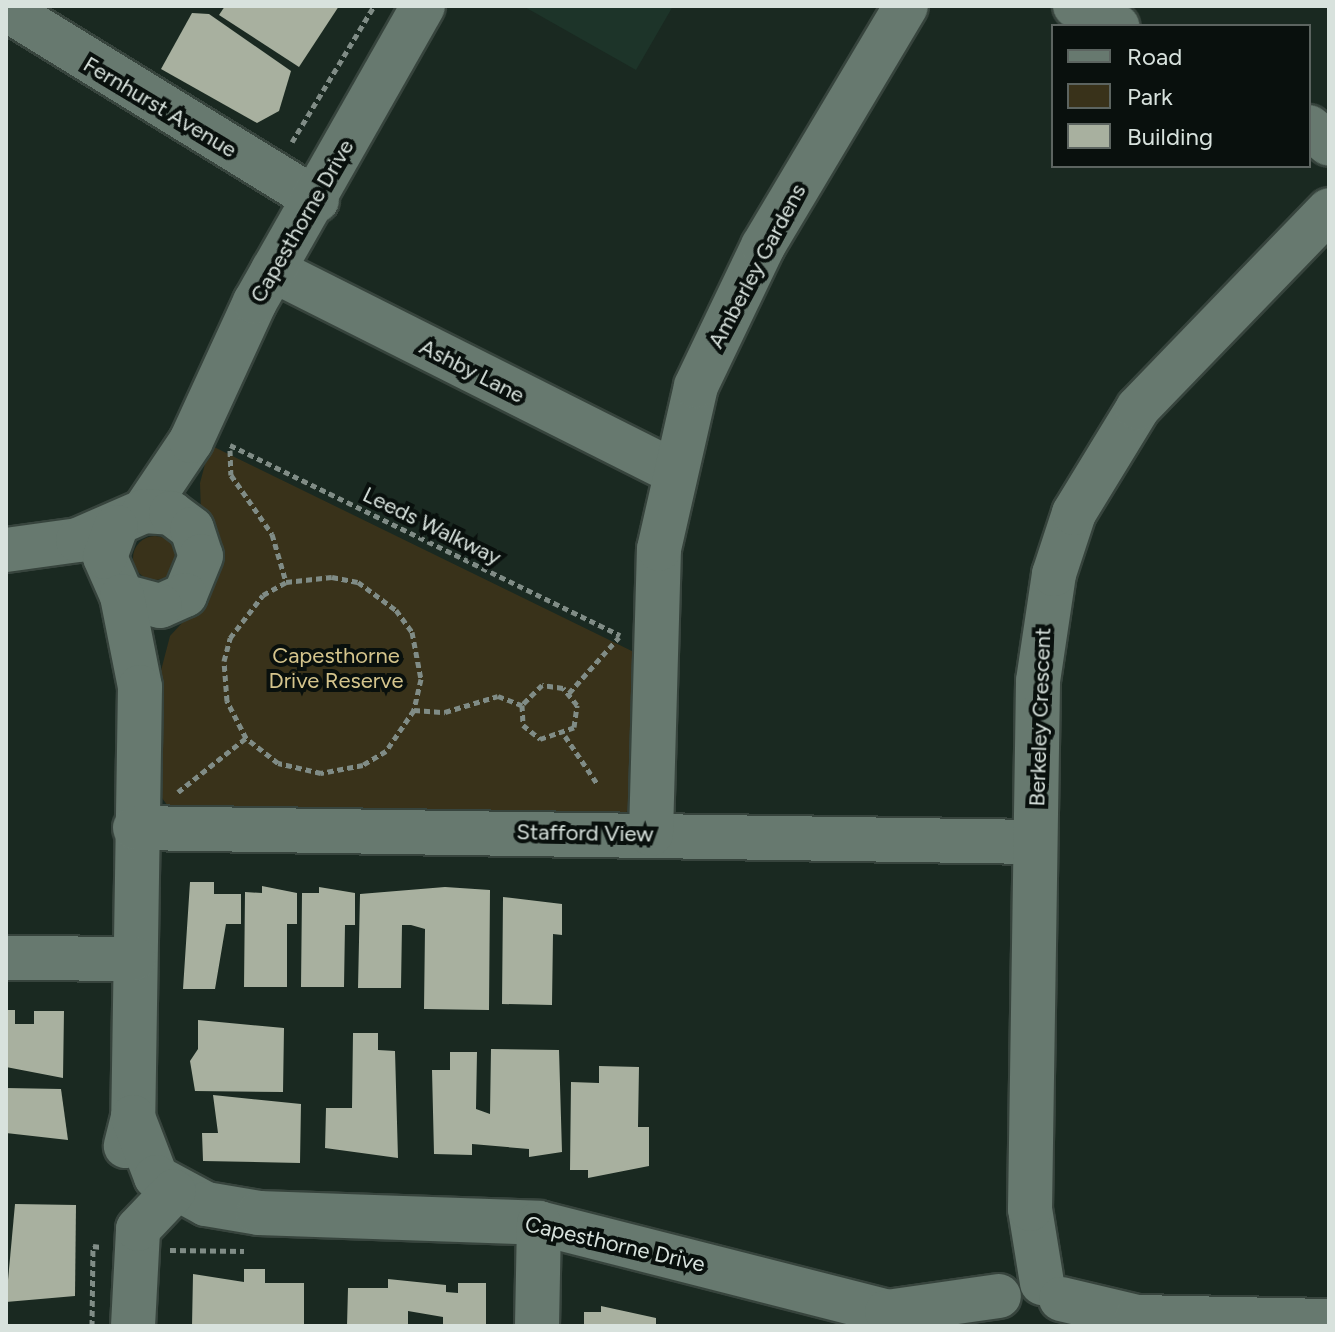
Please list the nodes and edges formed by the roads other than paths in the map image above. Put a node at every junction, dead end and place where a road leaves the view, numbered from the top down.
1 (423, 6) edge
2 (906, 6) edge
3 (1075, 6) edge
4 (6, 9) edge
5 (1113, 24) edge
6 (1311, 107) edge
7 (1329, 119) edge
8 (1311, 129) edge
9 (1329, 144) edge
10 (317, 200) junction
11 (1324, 206) edge
12 (273, 270) junction
13 (206, 438) junction
14 (672, 471) junction
15 (130, 519) junction
16 (192, 529) junction
17 (20, 550) edge
18 (118, 591) junction
19 (173, 602) junction
20 (140, 687) junction
21 (135, 814) junction
22 (651, 834) junction
23 (1035, 842) junction
24 (6, 958) edge
25 (134, 959) junction
26 (539, 1223) junction
27 (152, 1233) junction
28 (1029, 1302) edge
29 (918, 1313) junction
30 (1117, 1321) edge
31 (1329, 1321) edge
32 (133, 1326) edge
33 (537, 1326) edge
34 (963, 1326) edge

1 - 10 street, Capesthorne Drive
2 - 14 street, Amberley Gardens
3 - 5 street
4 - 10 street, Fernhurst Avenue
6 - 7 street
8 - 9 street
10 - 12 street, Capesthorne Drive
11 - 23 street, Berkeley Crescent
12 - 13 street, Capesthorne Drive
12 - 14 street, Ashby Lane
13 - 15 street, Capesthorne Drive
13 - 16 street, Capesthorne Drive
14 - 22 street, Amberley Gardens
15 - 16 street
15 - 17 street
15 - 18 street
16 - 19 street
17 - 18 street
18 - 19 street
18 - 20 street
19 - 20 street
20 - 21 street
21 - 22 street, Stafford View
21 - 25 street
22 - 23 street, Stafford View
23 - 28 street, Berkeley Crescent
24 - 25 street
25 - 27 street
26 - 27 street, Capesthorne Drive
26 - 29 street, Capesthorne Drive
26 - 33 street
27 - 32 street
28 - 29 street, Capesthorne Drive
28 - 30 street, Capesthorne Drive
29 - 34 street, Capesthorne Drive
30 - 31 street, Capesthorne Drive

